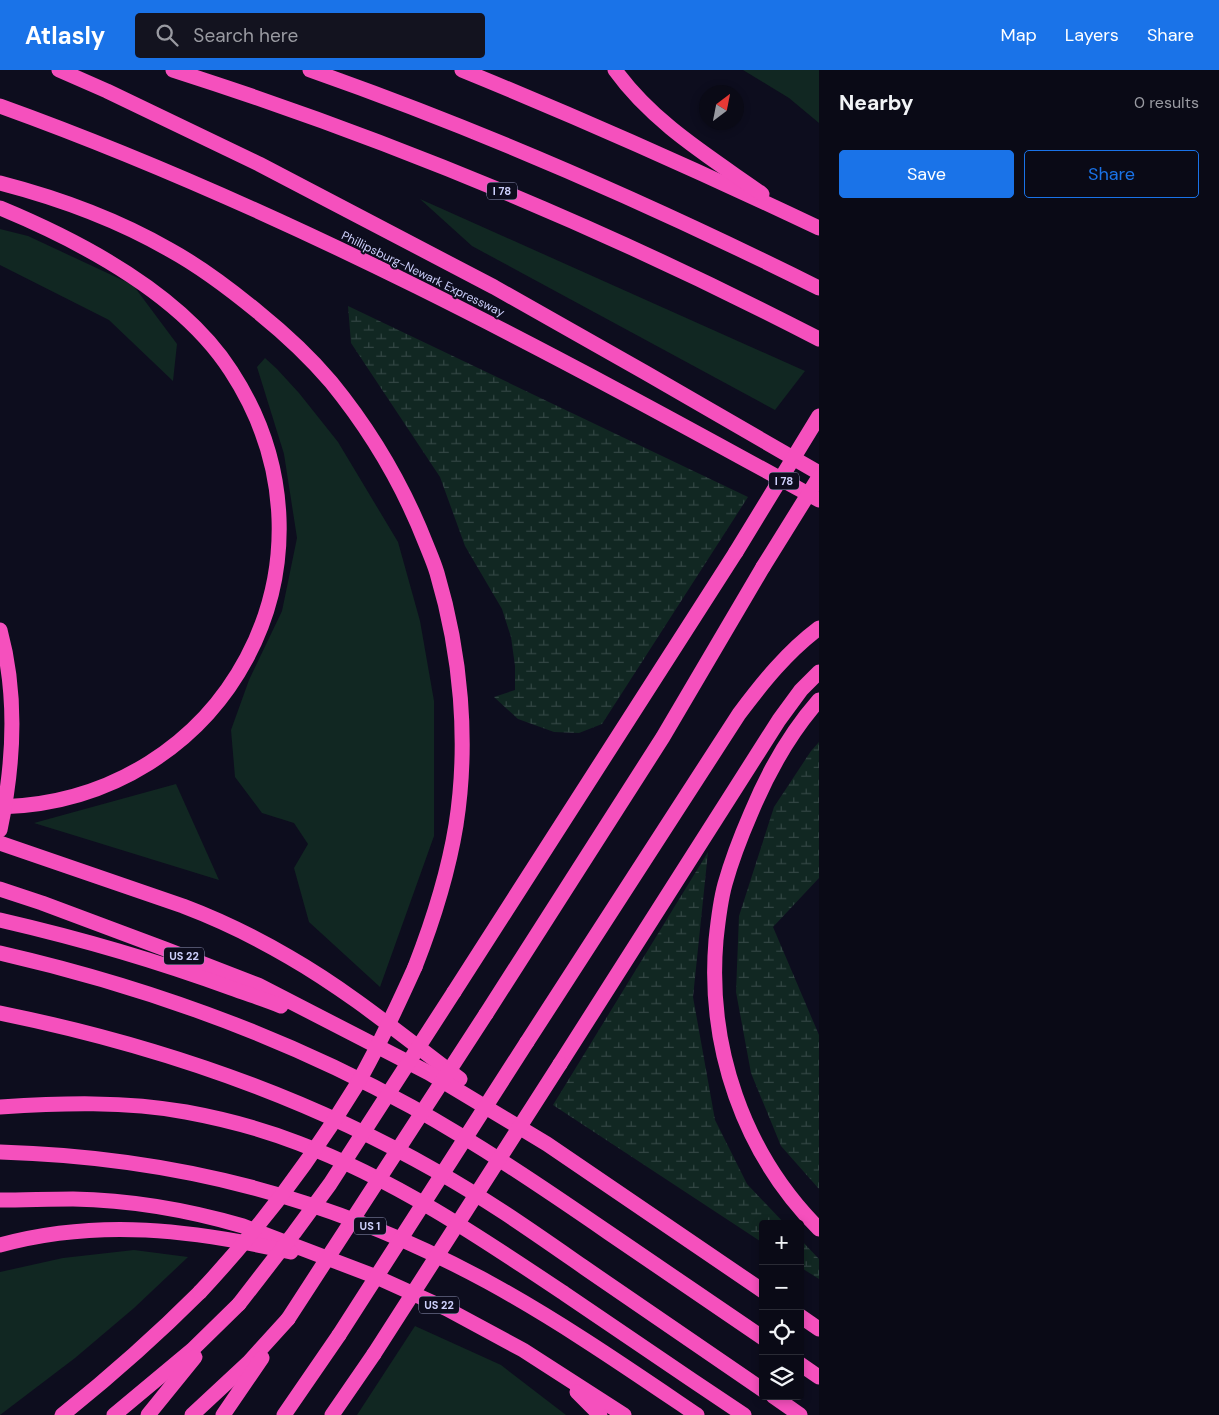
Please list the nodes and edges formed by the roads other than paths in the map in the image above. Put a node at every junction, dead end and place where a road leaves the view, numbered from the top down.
1 (59, 70) edge
2 (173, 70) edge
3 (310, 70) edge
4 (462, 70) edge
5 (615, 70) edge
6 (0, 106) edge
7 (0, 183) edge
8 (0, 208) edge
9 (794, 216) junction
10 (819, 228) edge
11 (819, 288) edge
12 (819, 339) edge
13 (819, 416) edge
14 (819, 475) edge
15 (819, 500) edge
16 (819, 628) edge
17 (0, 630) edge
18 (819, 672) edge
19 (819, 700) edge
20 (0, 806) edge
21 (0, 830) edge
22 (0, 843) edge
23 (0, 889) edge
24 (0, 920) edge
25 (0, 953) edge
26 (0, 1013) edge
27 (361, 1038) junction
28 (0, 1107) edge
29 (547, 1144) junction
30 (0, 1152) edge
31 (0, 1200) edge
32 (36, 1200) junction
33 (0, 1205) edge
34 (819, 1230) edge
35 (0, 1245) edge
36 (353, 1268) junction
37 (759, 1288) edge
38 (239, 1304) junction
39 (288, 1319) junction
40 (804, 1319) edge
41 (819, 1329) edge
42 (759, 1335) edge
43 (523, 1350) junction
44 (804, 1367) edge
45 (819, 1377) edge
46 (759, 1387) edge
47 (779, 1400) edge
48 (62, 1415) edge
49 (114, 1415) edge
50 (148, 1415) edge
51 (192, 1415) edge
52 (222, 1415) edge
53 (284, 1415) edge
54 (332, 1415) edge
55 (600, 1415) edge
56 (624, 1415) edge
57 (697, 1415) edge
58 (744, 1415) edge
59 (800, 1415) edge

1 - 14 highway
2 - 12 highway, I 78
3 - 11 highway
4 - 9 highway
5 - 9 highway
6 - 15 highway, Phillipsburg-Newark Expressway / I 78
7 - 48 highway, bridge
8 - 20 highway
9 - 10 highway
13 - 38 highway, bridge
14 - 39 highway, bridge
16 - 53 highway, bridge
17 - 21 highway, bridge
18 - 54 highway, bridge
19 - 34 highway
22 - 29 highway
23 - 27 highway, US 22
24 - 27 highway
25 - 42 highway
26 - 46 highway
27 - 29 highway
28 - 58 highway
29 - 37 highway
30 - 57 highway, US 1
31 - 32 highway
32 - 33 highway
32 - 36 highway
35 - 36 highway, US 22
36 - 43 highway, US 22
38 - 49 highway
38 - 50 highway
39 - 51 highway
39 - 52 highway
40 - 41 highway
43 - 55 highway
43 - 56 highway, US 22
44 - 45 highway
47 - 59 highway

